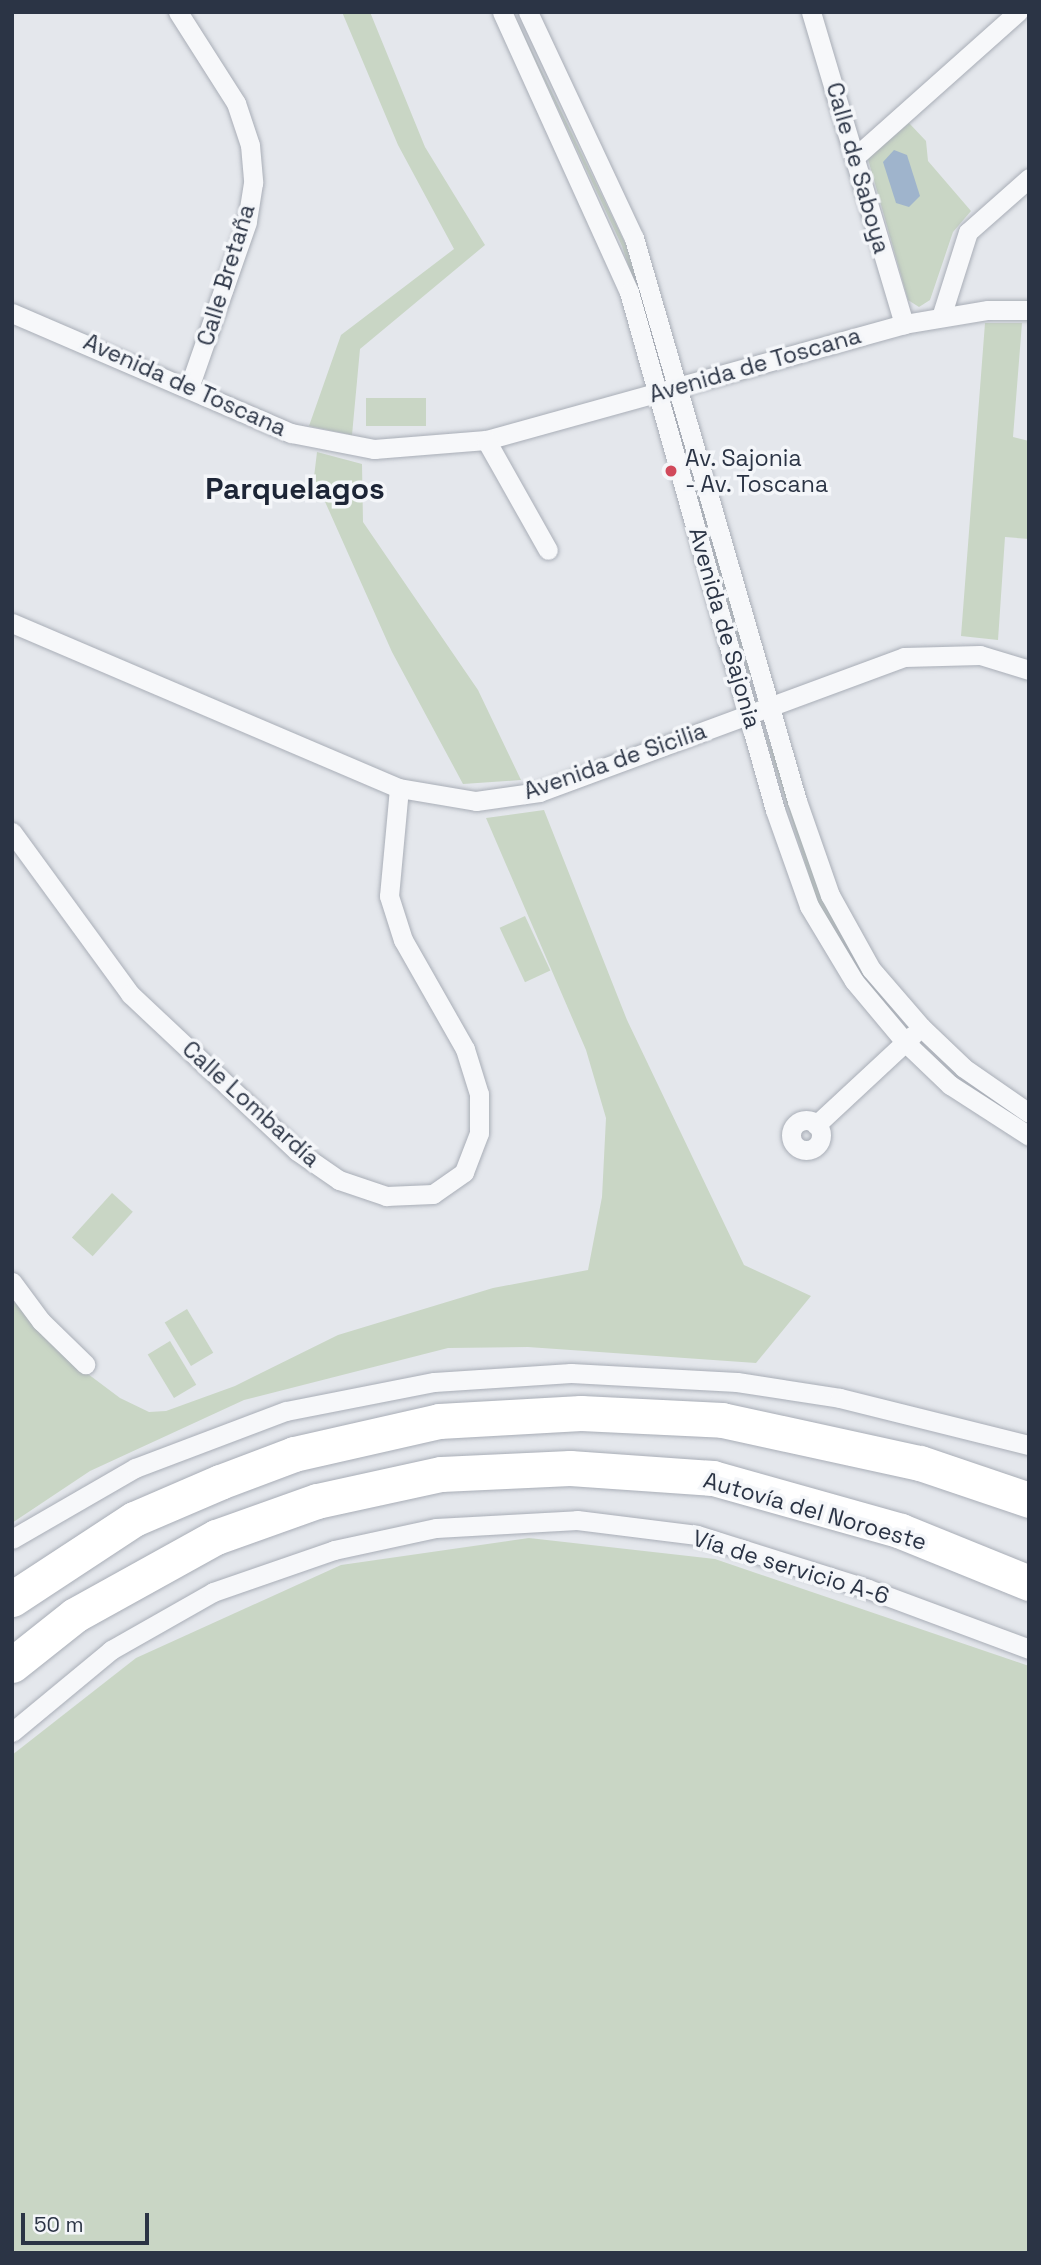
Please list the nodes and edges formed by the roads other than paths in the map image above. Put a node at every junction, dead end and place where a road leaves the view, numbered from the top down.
1 (178, 12) edge
2 (502, 12) edge
3 (528, 12) edge
4 (811, 12) edge
5 (1018, 12) edge
6 (855, 157) junction
7 (1029, 178) edge
8 (1029, 310) edge
9 (12, 313) edge
10 (941, 317) junction
11 (904, 324) junction
12 (679, 386) junction
13 (189, 388) junction
14 (658, 391) junction
15 (485, 440) junction
16 (548, 550) dead end
17 (12, 623) edge
18 (1029, 670) edge
19 (771, 705) junction
20 (748, 714) junction
21 (399, 789) junction
22 (12, 832) edge
23 (921, 1027) junction
24 (906, 1043) junction
25 (1029, 1113) edge
26 (816, 1125) dead end
27 (1029, 1136) edge
28 (12, 1282) edge
29 (86, 1364) dead end
30 (1029, 1446) edge
31 (1029, 1500) edge
32 (134, 1519) junction
33 (12, 1539) edge
34 (12, 1570) edge
35 (1029, 1583) edge
36 (12, 1599) edge
37 (1029, 1649) edge
38 (12, 1665) edge
39 (12, 1732) edge

1 - 13 street, Calle Bretaña
2 - 14 street, Avenida de Sajonia
3 - 12 street, Avenida de Sajonia
4 - 6 street, Calle de Saboya
5 - 6 street
6 - 11 street, Calle de Saboya
7 - 10 street
8 - 10 street, Avenida de Toscana
9 - 13 street, Avenida de Toscana
10 - 11 street, Avenida de Toscana
11 - 12 street, Avenida de Toscana
12 - 14 street, Avenida de Toscana
12 - 19 street, Avenida de Sajonia
13 - 15 street, Avenida de Toscana
14 - 15 street, Avenida de Toscana
14 - 20 street, Avenida de Sajonia
15 - 16 street
17 - 21 street, Avenida de Sicilia
18 - 19 street, Avenida de Sicilia
19 - 20 street, Avenida de Sicilia
19 - 23 street, Avenida de Sajonia
20 - 21 street, Avenida de Sicilia
20 - 24 street, Avenida de Sajonia
21 - 22 street, Calle Lombardía
23 - 24 street
23 - 25 street, Avenida de Sajonia
24 - 26 street
24 - 27 street, Avenida de Sajonia
28 - 29 street
30 - 33 street
31 - 32 highway
32 - 34 highway
32 - 36 highway
35 - 38 highway, Autovía del Noroeste
37 - 39 street, Vía de servicio A-6

